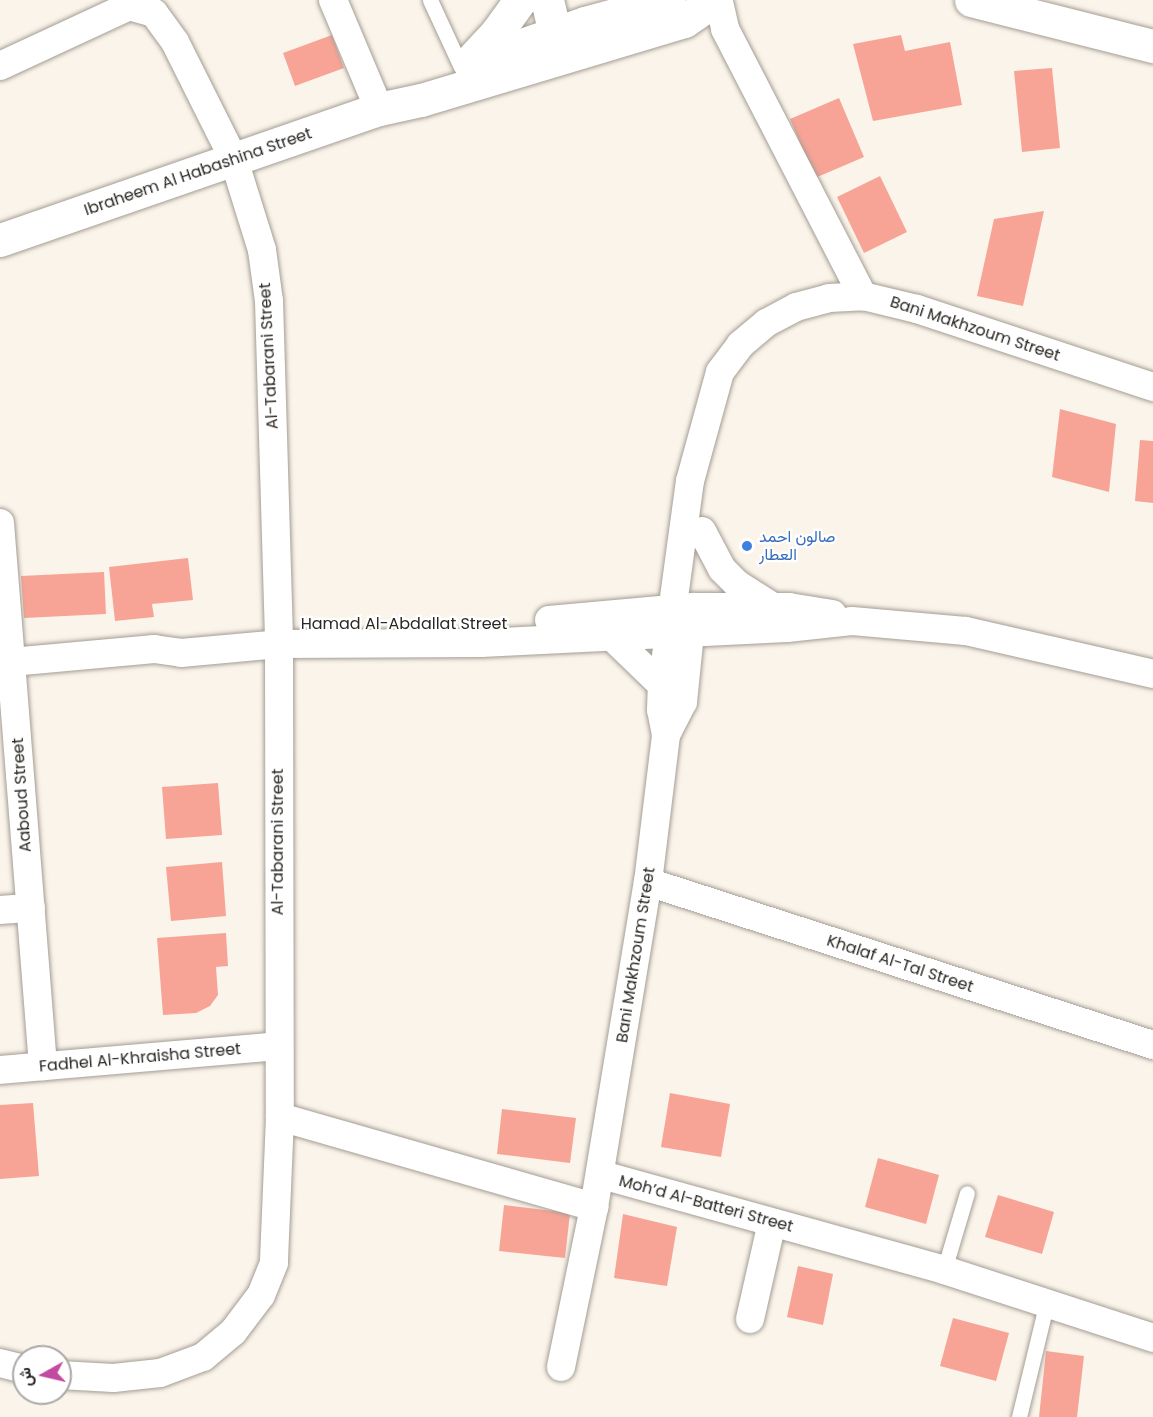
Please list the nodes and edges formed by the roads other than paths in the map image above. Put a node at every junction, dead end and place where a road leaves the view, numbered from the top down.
1 (333, 0) edge
2 (430, 0) edge
3 (520, 0) edge
4 (547, 0) edge
5 (669, 0) edge
6 (971, 0) edge
7 (716, 1) edge
8 (574, 32) edge
9 (1153, 46) edge
10 (464, 65) junction
11 (0, 66) edge
12 (387, 106) junction
13 (234, 160) junction
14 (0, 240) edge
15 (863, 296) junction
16 (1153, 387) edge
17 (700, 450) junction
18 (0, 523) edge
19 (702, 531) junction
20 (773, 607) junction
21 (681, 619) junction
22 (852, 621) junction
23 (278, 634) junction
24 (480, 634) junction
25 (610, 635) junction
26 (6, 662) edge
27 (1153, 674) edge
28 (662, 685) junction
29 (666, 735) junction
30 (648, 882) junction
31 (31, 908) junction
32 (0, 910) edge
33 (1153, 1045) edge
34 (279, 1046) junction
35 (43, 1066) junction
36 (0, 1070) edge
37 (280, 1117) junction
38 (602, 1175) junction
39 (967, 1192) dead end
40 (594, 1207) junction
41 (772, 1222) junction
42 (944, 1270) junction
43 (1046, 1305) junction
44 (750, 1319) dead end
45 (1153, 1338) edge
46 (561, 1367) dead end
47 (72, 1376) edge
48 (1019, 1417) edge

1 - 12 street
2 - 10 lane
3 - 10 street
4 - 8 street
5 - 8 street, Ibraheem Al Habashina Street
6 - 9 street
7 - 8 street, Ibraheem Al Habashina Street
7 - 15 street
8 - 10 street, Ibraheem Al Habashina Street
8 - 12 street, Ibraheem Al Habashina Street
10 - 12 street, Ibraheem Al Habashina Street
11 - 13 street, Al-Tabarani Street
12 - 13 street, Ibraheem Al Habashina Street
13 - 14 street, Ibraheem Al Habashina Street
13 - 23 street, Al-Tabarani Street
15 - 16 street, Bani Makhzoum Street
15 - 17 street, Bani Makhzoum Street
17 - 19 street, Bani Makhzoum Street
17 - 21 street, Bani Makhzoum Street
18 - 26 street, Aaboud Street
19 - 20 street
19 - 21 street, Bani Makhzoum Street
20 - 21 street
20 - 22 street
21 - 22 street
21 - 24 street, Hamad Al-Abdallat Street
21 - 25 street, Hamad Al-Abdallat Street
21 - 28 street, Bani Makhzoum Street
21 - 29 street, Bani Makhzoum Street
22 - 27 street
23 - 24 street, Hamad Al-Abdallat Street
23 - 26 street, Hamad Al-Abdallat Street
23 - 34 street, Al-Tabarani Street
24 - 25 street, Hamad Al-Abdallat Street
25 - 28 street
26 - 31 street, Aaboud Street
28 - 29 street, Bani Makhzoum Street
29 - 30 street, Bani Makhzoum Street
30 - 33 street, Khalaf Al-Tal Street
30 - 38 street, Bani Makhzoum Street
31 - 32 street
31 - 35 street, Aaboud Street
34 - 35 street, Fadhel Al-Khraisha Street
34 - 37 street, Al-Tabarani Street
35 - 36 street, Fadhel Al-Khraisha Street
37 - 40 street
37 - 47 street, Al-Tabarani Street
38 - 40 street, Moh’d Al-Batteri Street
38 - 41 street, Moh’d Al-Batteri Street
39 - 42 lane
40 - 46 street, Moh’d Al-Batteri Street
41 - 42 street, Moh’d Al-Batteri Street
41 - 44 street
42 - 43 street, Moh’d Al-Batteri Street
43 - 45 street, Moh’d Al-Batteri Street
43 - 48 lane

